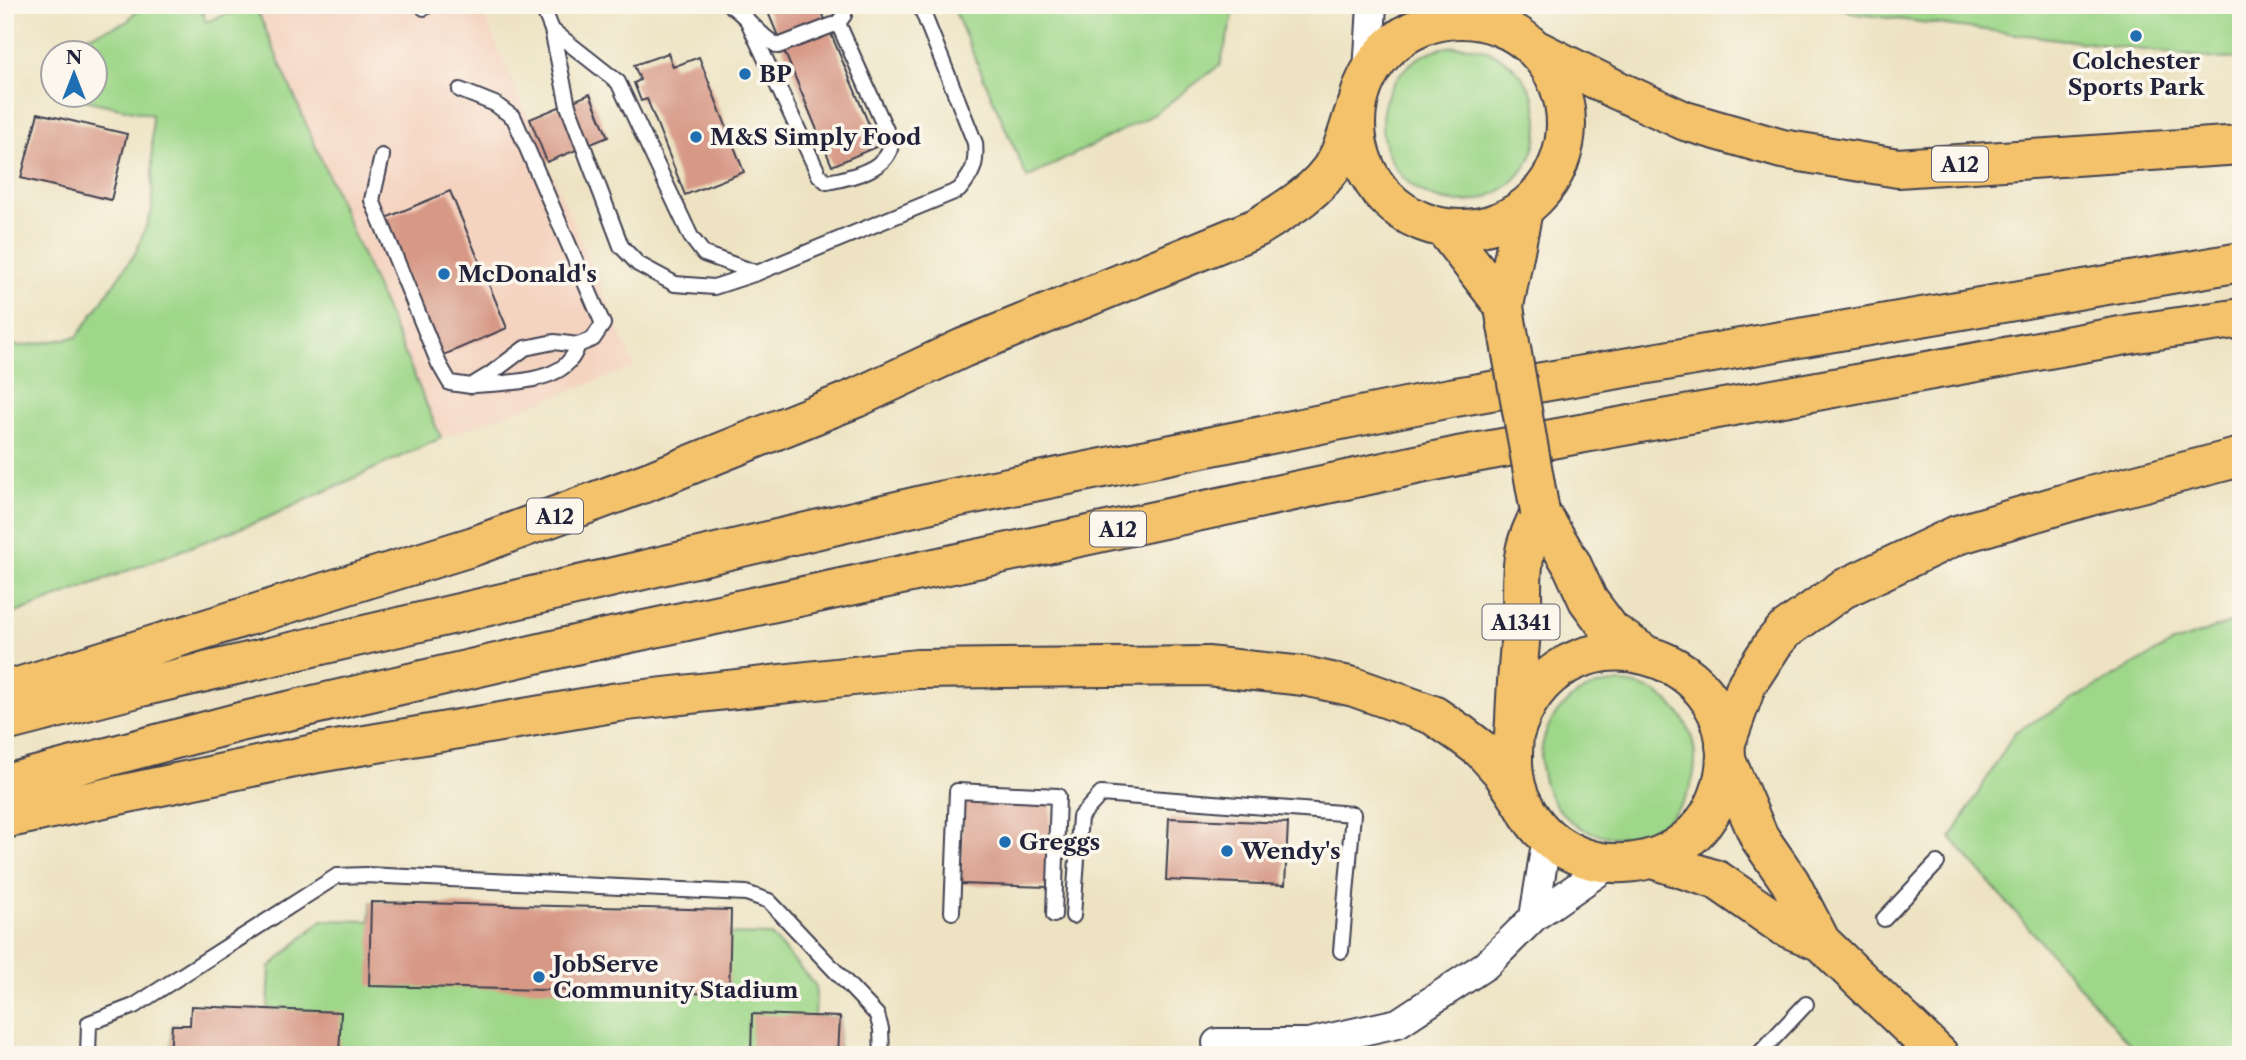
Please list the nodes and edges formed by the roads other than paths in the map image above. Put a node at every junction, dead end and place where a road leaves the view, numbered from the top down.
1 (542, 5) edge
2 (730, 5) edge
3 (845, 5) edge
4 (920, 5) edge
5 (1372, 5) edge
6 (1480, 5) edge
7 (745, 15) junction
8 (838, 23) junction
9 (552, 30) junction
10 (1526, 41) junction
11 (1367, 73) junction
12 (460, 90) dead end
13 (1355, 110) junction
14 (2241, 145) edge
15 (382, 156) dead end
16 (1523, 210) junction
17 (1444, 228) junction
18 (2241, 262) edge
19 (757, 272) junction
20 (1505, 313) junction
21 (2241, 318) edge
22 (578, 345) junction
23 (471, 386) junction
24 (2241, 457) edge
25 (1540, 512) junction
26 (1643, 653) junction
27 (5, 691) edge
28 (5, 722) edge
29 (1514, 735) junction
30 (1725, 753) junction
31 (5, 783) edge
32 (1522, 804) junction
33 (5, 819) edge
34 (1548, 837) junction
35 (1652, 859) junction
36 (1937, 863) dead end
37 (1610, 864) junction
38 (952, 912) dead end
39 (1054, 915) dead end
40 (1073, 916) dead end
41 (1534, 917) junction
42 (1884, 919) dead end
43 (1821, 942) junction
44 (1341, 951) dead end
45 (1806, 1004) dead end
46 (1217, 1043) dead end
47 (1759, 1054) edge
48 (88, 1055) edge
49 (882, 1055) edge
50 (1939, 1055) edge

1 - 9 lane
2 - 7 lane
3 - 8 lane
4 - 19 lane
5 - 11 street
6 - 10 street
7 - 8 lane
7 - 8 lane
9 - 19 lane
9 - 19 lane
10 - 11 main road
10 - 14 main road, A12
10 - 16 main road
11 - 13 main road
12 - 22 lane
13 - 17 main road
13 - 27 main road, A12
15 - 23 lane
16 - 17 main road
16 - 20 main road, A1341
17 - 20 main road, A1341
18 - 28 main road
20 - 25 main road, A1341, bridge
21 - 31 main road, A12
22 - 23 lane
22 - 23 lane
24 - 30 main road
25 - 26 main road, A1341
25 - 29 main road, A1341
26 - 29 main road, A1341
26 - 30 main road, A1341
29 - 32 main road, A1341
30 - 35 main road, A1341
30 - 43 main road, A1341
32 - 33 main road
32 - 34 main road, A1341
34 - 37 main road, A1341
34 - 41 street
35 - 37 main road, A1341
35 - 43 main road, A1341
36 - 42 lane
37 - 41 street
38 - 39 lane
40 - 44 lane
41 - 46 street
43 - 50 main road, A1341
45 - 47 lane
48 - 49 lane

